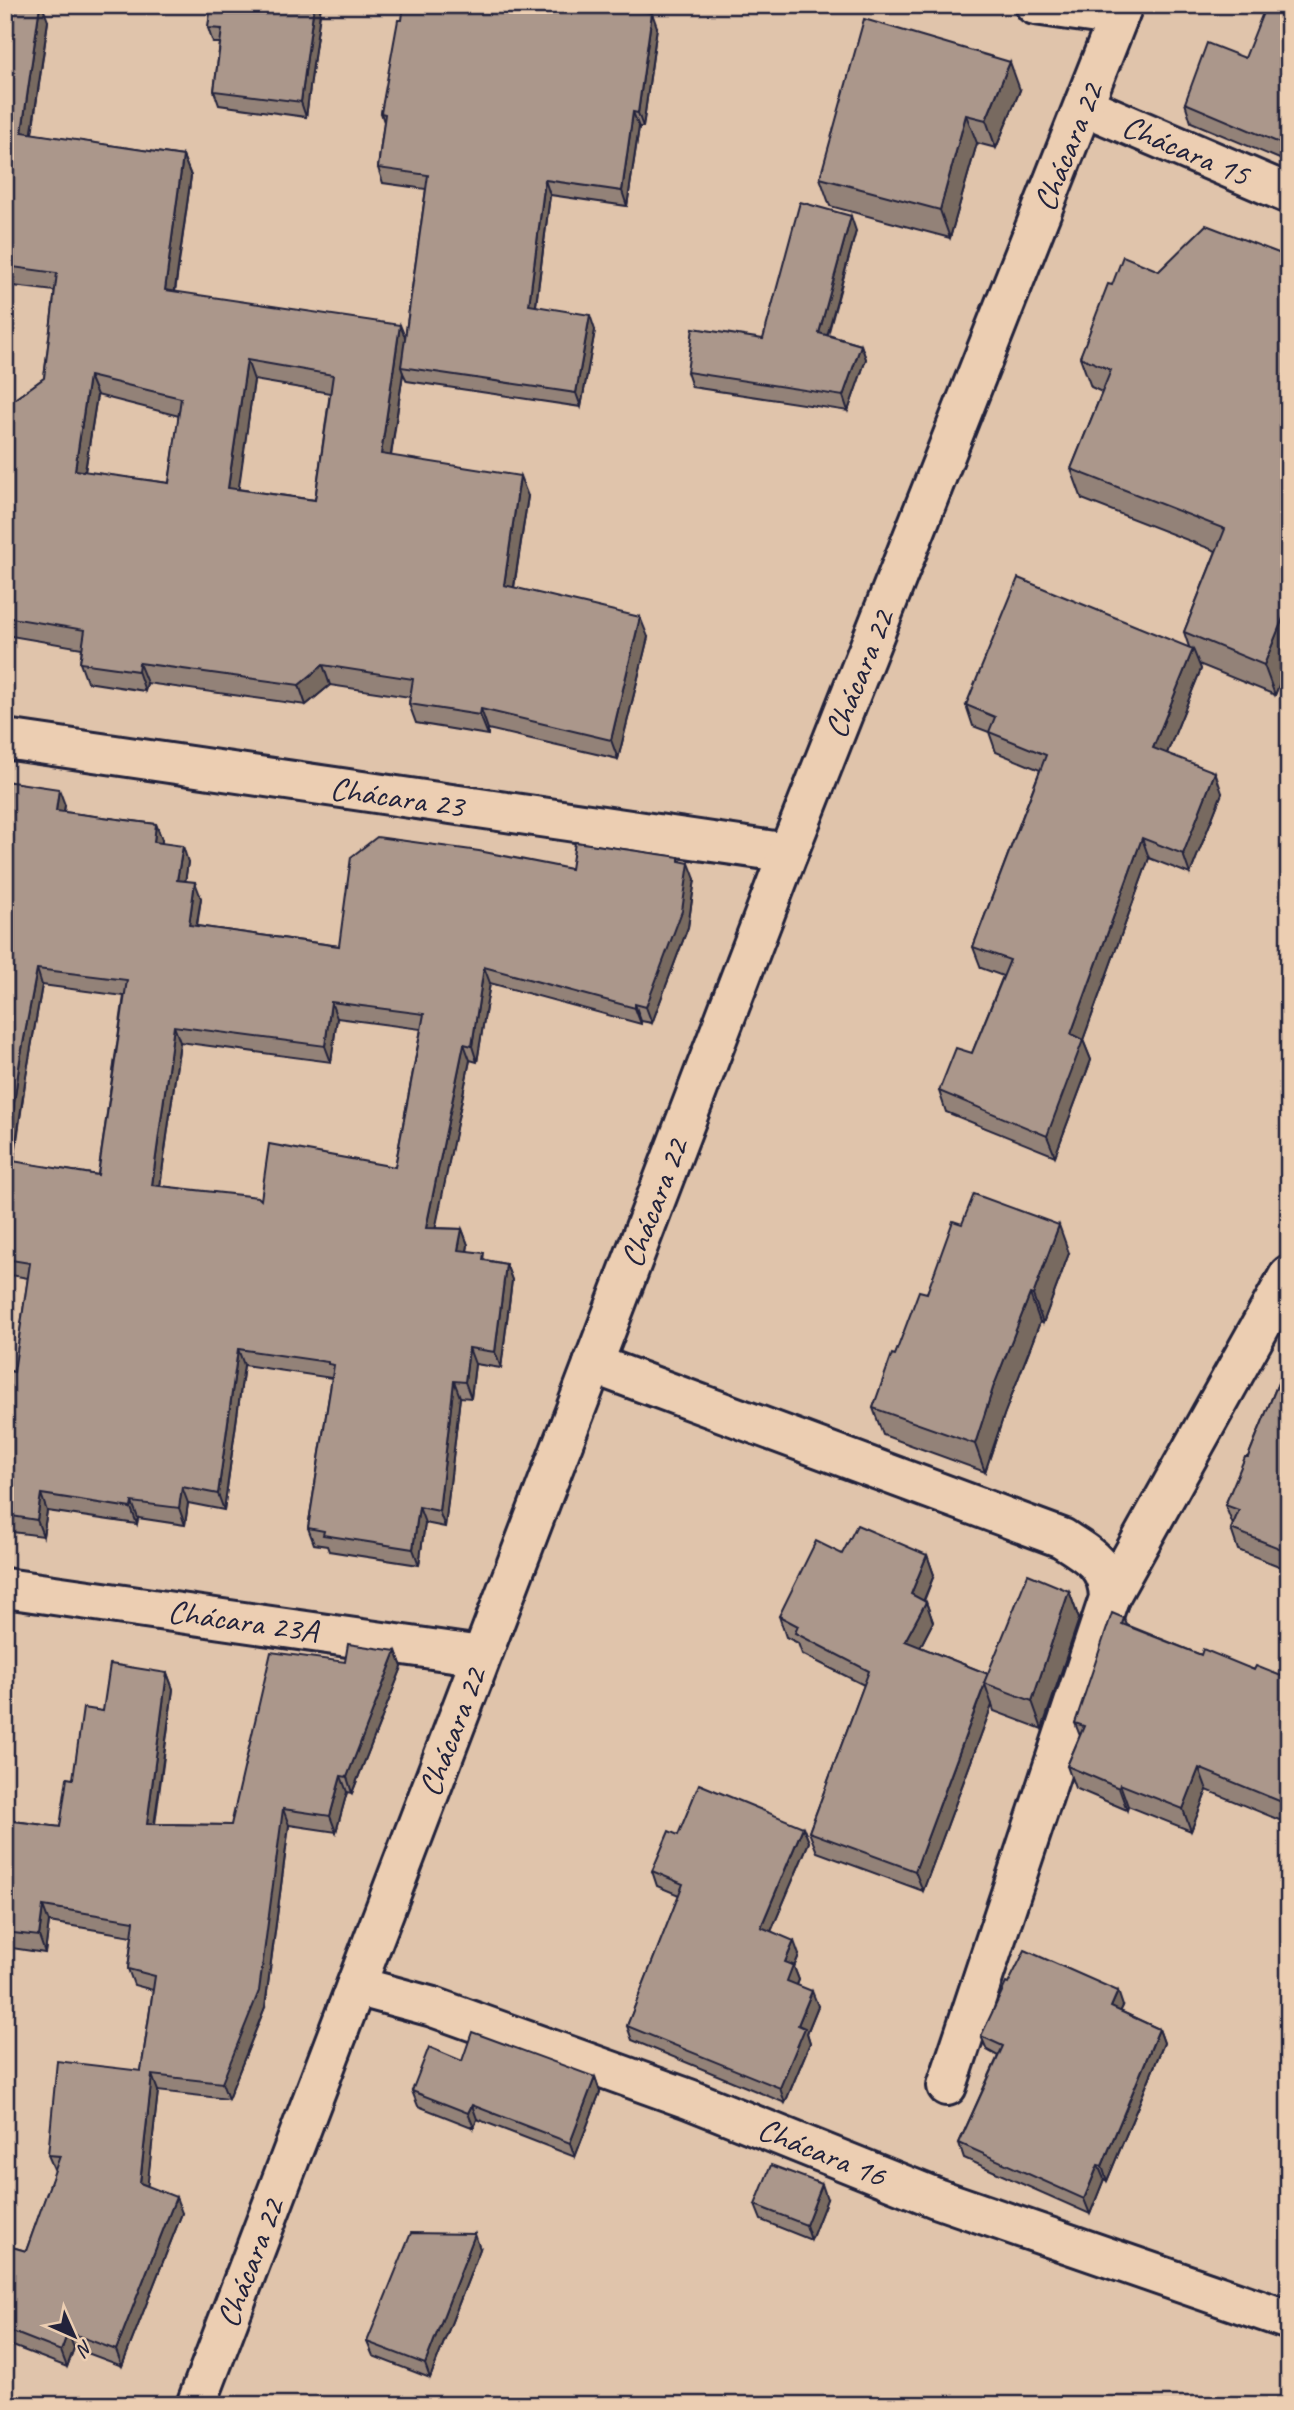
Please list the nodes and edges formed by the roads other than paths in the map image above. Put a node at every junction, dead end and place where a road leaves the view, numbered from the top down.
1 (1035, 5) edge
2 (1121, 11) edge
3 (1084, 106) junction
4 (1289, 194) edge
5 (5, 739) edge
6 (788, 853) junction
7 (1289, 1275) edge
8 (1275, 1331) edge
9 (593, 1364) junction
10 (5, 1588) edge
11 (1109, 1598) junction
12 (481, 1656) junction
13 (356, 1986) junction
14 (947, 2086) dead end
15 (1289, 2320) edge
16 (196, 2405) edge

1 - 2 street
2 - 3 street, Chácara 22
3 - 4 street, Chácara 15
3 - 6 street, Chácara 22
5 - 6 street, Chácara 23
6 - 9 street, Chácara 22
7 - 8 street
8 - 11 street
9 - 11 street
9 - 12 street, Chácara 22
10 - 12 street, Chácara 23A
11 - 14 street
12 - 13 street, Chácara 22
13 - 15 street, Chácara 16
13 - 16 street, Chácara 22

